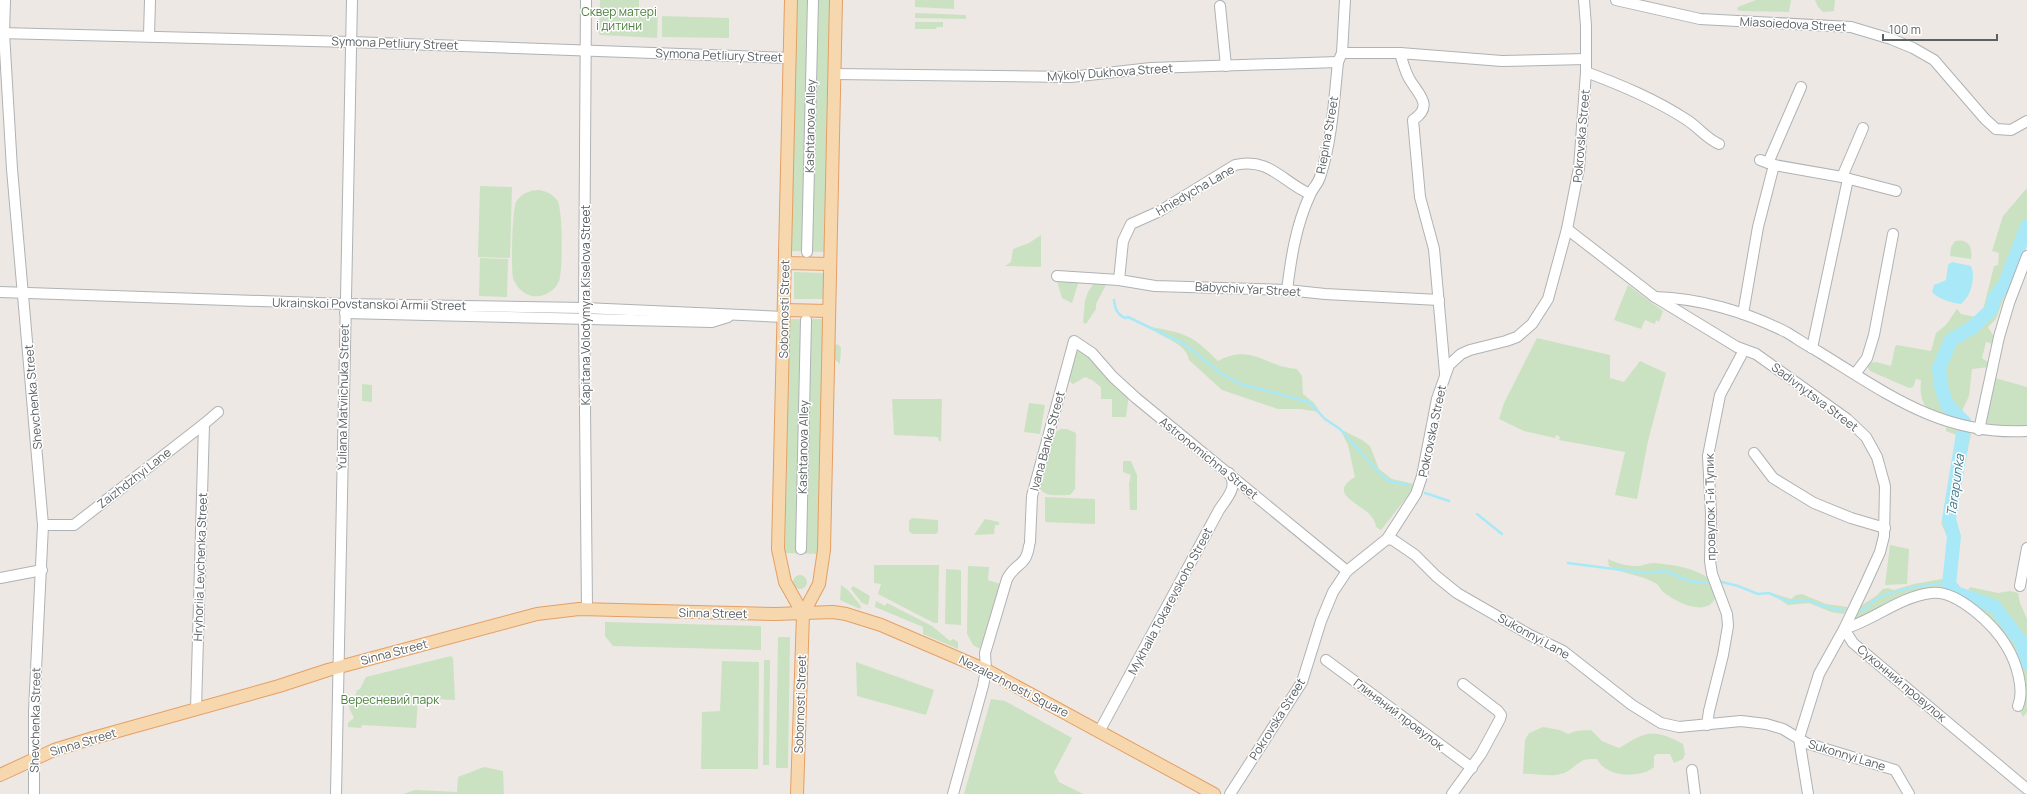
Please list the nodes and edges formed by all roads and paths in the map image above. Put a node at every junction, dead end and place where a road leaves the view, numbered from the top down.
1 (5, 0) edge
2 (150, 0) edge
3 (352, 0) edge
4 (586, 0) edge
5 (791, 0) edge
6 (813, 0) edge
7 (836, 0) edge
8 (1345, 0) edge
9 (1584, 0) edge
10 (1616, 0) edge
11 (1653, 4) edge
12 (1220, 6) dead end
13 (2, 33) edge
14 (149, 36) junction
15 (351, 42) junction
16 (586, 50) junction
17 (1400, 53) junction
18 (790, 58) junction
19 (1340, 58) junction
20 (1586, 59) junction
21 (1226, 66) junction
22 (1586, 72) junction
23 (834, 74) junction
24 (1801, 87) dead end
25 (2027, 121) edge
26 (1863, 128) dead end
27 (1719, 144) dead end
28 (1767, 163) junction
29 (1845, 178) junction
30 (1896, 191) dead end
31 (1310, 194) junction
32 (1567, 229) junction
33 (1892, 234) dead end
34 (807, 252) dead end
35 (2027, 256) edge
36 (785, 263) junction
37 (830, 264) junction
38 (1057, 276) dead end
39 (1119, 280) junction
40 (1287, 290) junction
41 (0, 292) edge
42 (24, 293) junction
43 (1655, 297) junction
44 (1439, 300) junction
45 (345, 308) junction
46 (829, 311) junction
47 (784, 313) junction
48 (584, 314) junction
49 (1743, 314) junction
50 (806, 320) dead end
51 (1074, 341) joint
52 (1812, 348) junction
53 (1744, 350) junction
54 (1445, 373) junction
55 (1855, 374) junction
56 (218, 412) dead end
57 (204, 424) junction
58 (1979, 430) junction
59 (2027, 431) edge
60 (1754, 453) dead end
61 (1228, 472) junction
62 (1231, 491) junction
63 (1254, 494) junction
64 (44, 525) junction
65 (1885, 528) junction
66 (1387, 539) junction
67 (2027, 548) edge
68 (801, 550) dead end
69 (42, 570) junction
70 (1348, 571) junction
71 (0, 578) edge
72 (2020, 586) dead end
73 (587, 609) junction
74 (803, 614) junction
75 (1844, 629) junction
76 (1326, 660) dead end
77 (337, 667) junction
78 (986, 670) junction
79 (1463, 684) dead end
80 (2018, 706) dead end
81 (196, 709) junction
82 (1707, 725) junction
83 (1100, 730) junction
84 (1798, 738) junction
85 (34, 758) junction
86 (1472, 768) junction
87 (1692, 770) dead end
88 (0, 775) edge
89 (2027, 789) edge
90 (34, 794) edge
91 (336, 794) edge
92 (797, 794) edge
93 (953, 794) edge
94 (1214, 794) edge
95 (1230, 794) edge
96 (1452, 794) edge
97 (1695, 794) edge
98 (1808, 794) edge
99 (1909, 794) edge

1 - 13 street, Shevchenka Street
2 - 14 street
3 - 15 street, Yuliana Matviichuka Street
4 - 16 street, Kapitana Volodymyra Kiselova Street
5 - 18 main road, Sobornosti Street
6 - 34 street, Kashtanova Alley
7 - 23 main road, Sobornosti Street
8 - 19 street, Riepina Street
9 - 20 street, Pokrovska Street
10 - 11 street, Miasoiedova Street
11 - 25 street, Miasoiedova Street
12 - 21 street
13 - 14 street, Symona Petliury Street
13 - 42 street, Shevchenka Street
14 - 15 street, Symona Petliury Street
15 - 16 street, Symona Petliury Street
15 - 45 street, Yuliana Matviichuka Street
16 - 18 street, Symona Petliury Street
16 - 48 street, Kapitana Volodymyra Kiselova Street
17 - 19 street, Mykoly Dukhova Street
17 - 20 street, Mykoly Dukhova Street
17 - 44 street
18 - 36 main road, Sobornosti Street
19 - 21 street, Mykoly Dukhova Street
19 - 31 street, Riepina Street
20 - 22 street, Pokrovska Street
21 - 23 street, Mykoly Dukhova Street
22 - 27 street
22 - 32 street, Pokrovska Street
23 - 37 main road, Sobornosti Street
24 - 28 street
26 - 29 street
28 - 29 street
28 - 49 street
29 - 30 street
29 - 52 street
31 - 39 street, Hniedycha Lane
31 - 40 street, Riepina Street
32 - 43 street, Sadivnytsva Street
32 - 54 street, Pokrovska Street
33 - 55 street
35 - 58 street
36 - 37 main road
36 - 47 main road, Sobornosti Street
37 - 46 main road, Sobornosti Street
38 - 39 street, Babychiv Yar Street
39 - 40 street, Babychiv Yar Street
40 - 44 street, Babychiv Yar Street
41 - 42 street, Ukrainskoi Povstanskoi Armii Street
42 - 45 street, Ukrainskoi Povstanskoi Armii Street
42 - 64 street, Shevchenka Street
43 - 49 street
43 - 53 street, Sadivnytsva Street
44 - 54 street
45 - 48 street, Ukrainskoi Povstanskoi Armii Street
45 - 77 street, Yuliana Matviichuka Street
46 - 47 main road
46 - 74 main road, Sobornosti Street
47 - 48 street, Ukrainskoi Povstanskoi Armii Street
47 - 74 main road, Sobornosti Street
48 - 73 street, Kapitana Volodymyra Kiselova Street
49 - 52 street
50 - 68 street, Kashtanova Alley
51 - 61 street, Astronomichna Street
51 - 78 street, Ivana Banka Street
52 - 55 street
53 - 65 street, Sadivnytsva Street
53 - 82 street, провулок 1-й Тупик
54 - 66 street, Pokrovska Street
55 - 58 street
56 - 57 street, Zaizhdzhyi Lane
57 - 64 street, Zaizhdzhyi Lane
57 - 81 street, Hryhoriia Levchenka Street
58 - 59 street
60 - 65 street
61 - 62 street
61 - 63 street, Astronomichna Street
62 - 63 street
62 - 83 street, Mykhaila Tokarevskoho Street
63 - 70 street, Astronomichna Street
64 - 69 street, Shevchenka Street
65 - 75 street, Sadivnytsva Street
66 - 70 street, Pokrovska Street
66 - 82 street, Sukonnyi Lane
67 - 72 street
69 - 71 street
69 - 85 street, Shevchenka Street
70 - 95 street, Pokrovska Street
73 - 74 main road, Sinna Street
73 - 77 main road, Sinna Street
74 - 78 main road, Nezalezhnosti Square
74 - 92 main road, Sobornosti Street
75 - 80 street
75 - 84 street, Sadivnytsva Street
75 - 89 street, Суконний провулок
76 - 86 street, Глиняний провулок
77 - 81 main road, Sinna Street
77 - 91 street, Yuliana Matviichuka Street
78 - 83 main road, Nezalezhnosti Square
78 - 93 street, Ivana Banka Street
79 - 86 street
81 - 85 main road, Sinna Street
82 - 84 street, Sukonnyi Lane
83 - 94 main road, Nezalezhnosti Square
84 - 98 street, Sadivnytsva Street
84 - 99 street, Sukonnyi Lane
85 - 88 main road, Sinna Street
85 - 90 street, Shevchenka Street
86 - 96 street
87 - 97 street

